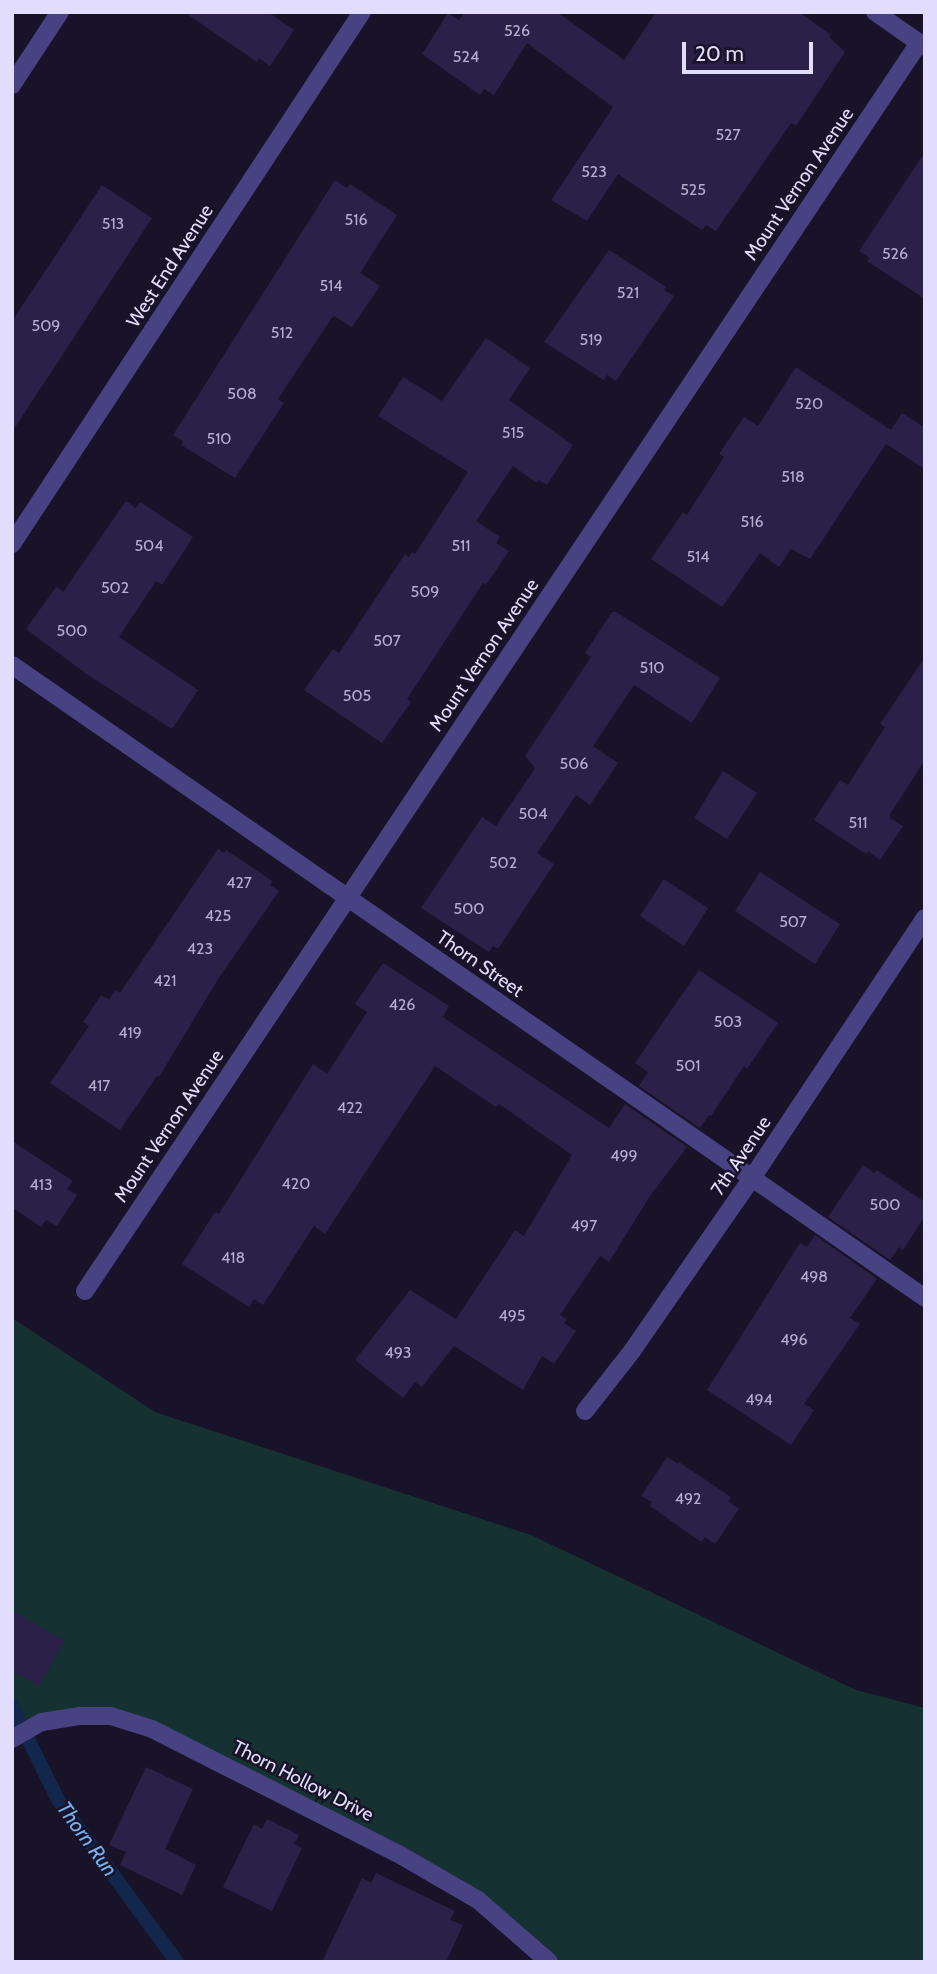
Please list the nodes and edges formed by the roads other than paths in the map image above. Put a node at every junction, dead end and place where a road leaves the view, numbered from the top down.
1 (60, 12) edge
2 (362, 12) edge
3 (875, 12) edge
4 (922, 45) edge
5 (12, 85) edge
6 (12, 544) edge
7 (12, 664) edge
8 (348, 897) junction
9 (925, 918) edge
10 (752, 1178) junction
11 (85, 1291) dead end
12 (925, 1298) edge
13 (585, 1411) dead end
14 (12, 1739) edge
15 (549, 1962) edge

1 - 5 street
2 - 6 street, West End Avenue
3 - 4 street
4 - 8 street, Mount Vernon Avenue
7 - 8 street, Thorn Street
8 - 10 street, Thorn Street
8 - 11 street, Mount Vernon Avenue
9 - 10 street, 7th Avenue
10 - 12 street, Thorn Street
10 - 13 street, 7th Avenue
14 - 15 street, Thorn Hollow Drive

